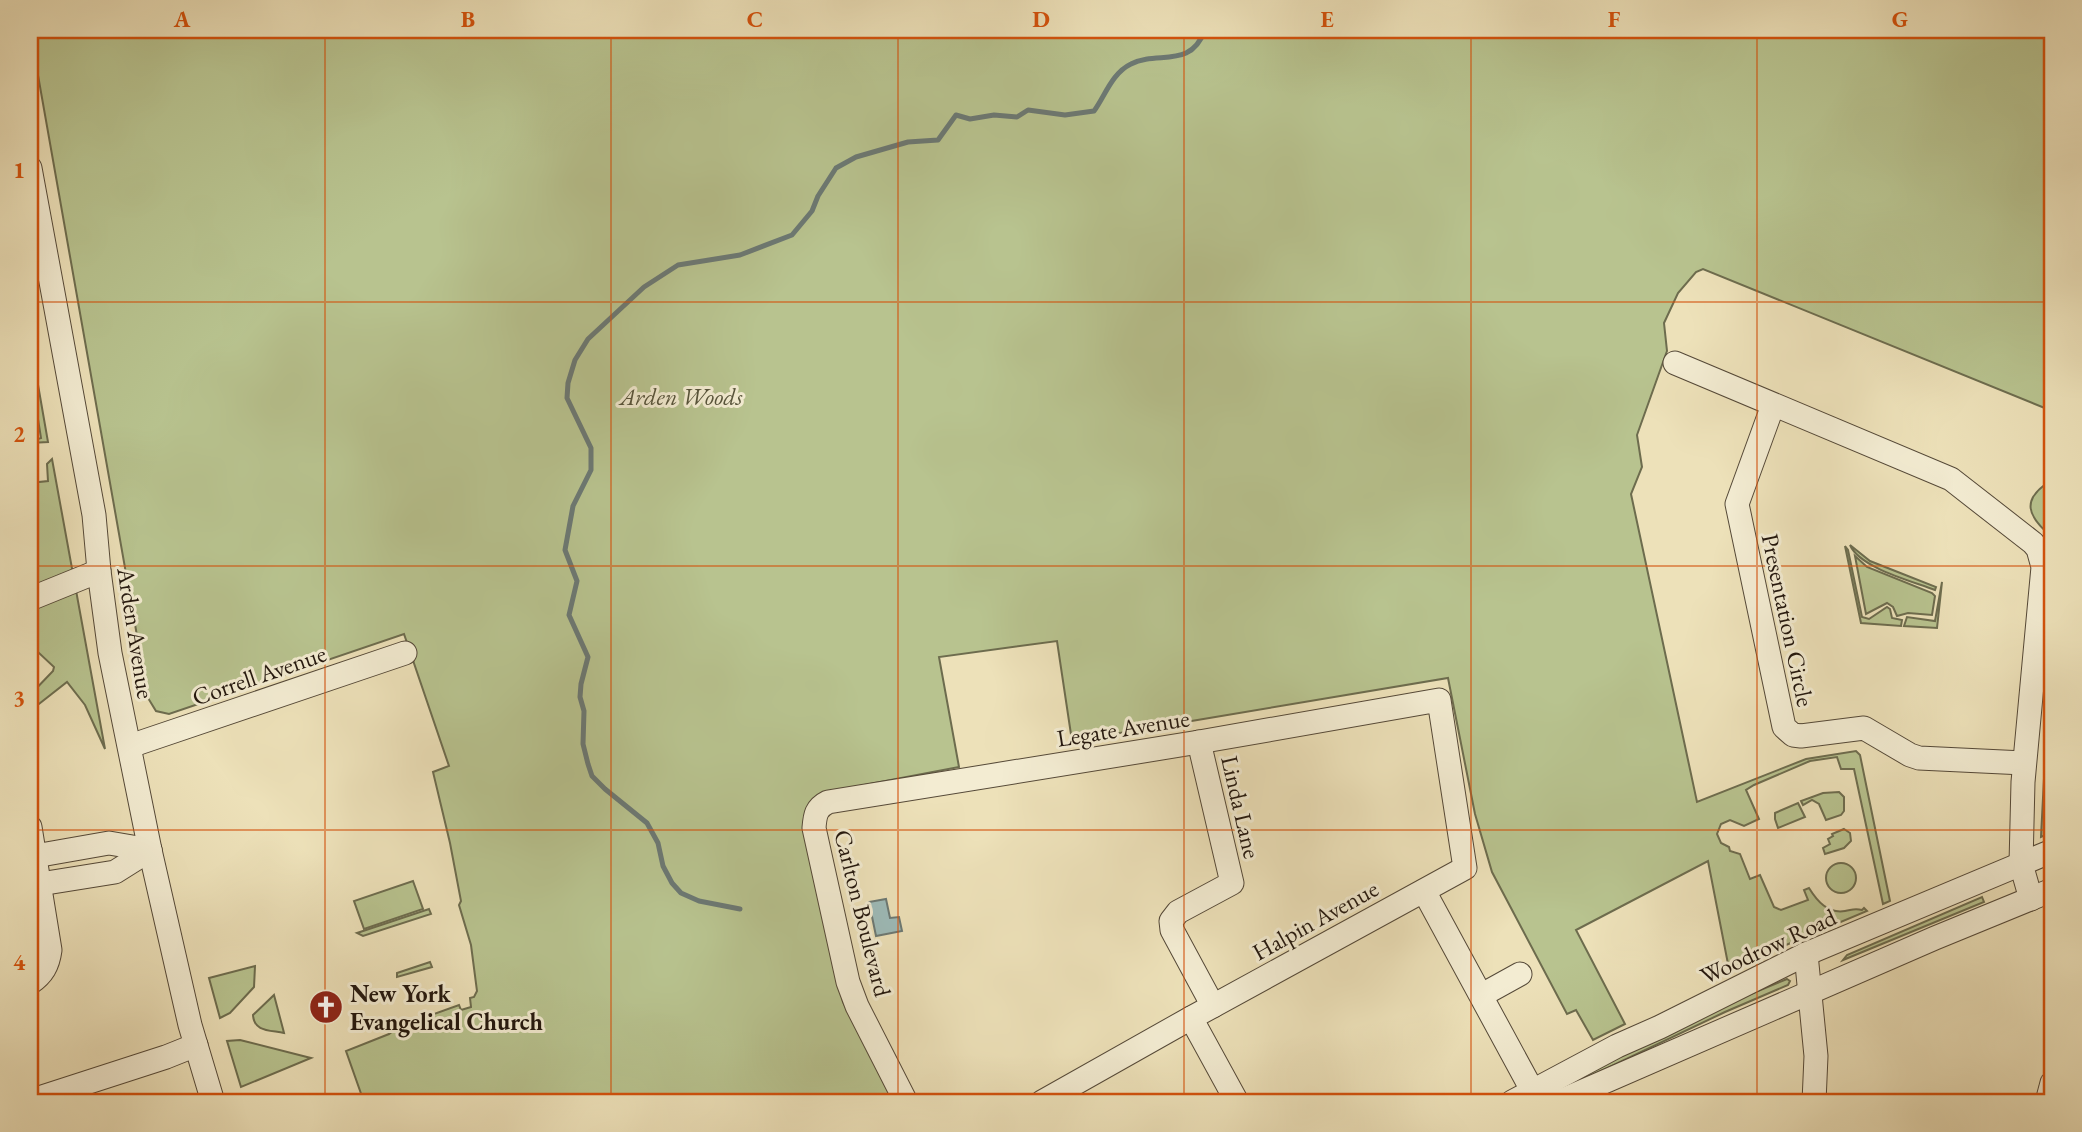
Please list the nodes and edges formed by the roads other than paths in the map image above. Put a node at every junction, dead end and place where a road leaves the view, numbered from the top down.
1 (30, 168) edge
2 (1675, 363) dead end
3 (1773, 405) junction
4 (99, 571) junction
5 (30, 599) edge
6 (405, 653) dead end
7 (1439, 700) joint
8 (1199, 742) junction
9 (130, 746) junction
10 (2024, 763) junction
11 (817, 810) joint
12 (30, 827) edge
13 (150, 850) junction
14 (2052, 851) edge
15 (35, 856) junction
16 (2021, 864) junction
17 (40, 884) junction
18 (1424, 891) junction
19 (2042, 895) edge
20 (1806, 954) junction
21 (1520, 974) dead end
22 (30, 983) edge
23 (1811, 993) junction
24 (1482, 995) junction
25 (1213, 1006) junction
26 (1191, 1018) junction
27 (196, 1045) junction
28 (2052, 1083) edge
29 (1532, 1090) junction
30 (30, 1101) edge
31 (213, 1102) edge
32 (906, 1102) edge
33 (1042, 1102) edge
34 (1237, 1102) edge
35 (1512, 1102) edge
36 (1558, 1102) edge
37 (1814, 1102) edge
38 (2046, 1102) edge

1 - 4 street, Arden Avenue
2 - 3 street
3 - 10 street
3 - 10 street, Presentation Circle
4 - 5 street
4 - 9 street, Arden Avenue
6 - 9 street, Correll Avenue
7 - 8 street, Legate Avenue
7 - 18 street, Halpin Avenue
8 - 11 street, Legate Avenue
8 - 25 street, Linda Lane
9 - 13 street, Arden Avenue
10 - 16 street
11 - 32 street, Carlton Boulevard
12 - 15 street
13 - 15 street
13 - 17 street
13 - 27 street, Arden Avenue
14 - 16 street, Woodrow Road
15 - 17 street
16 - 19 street
16 - 20 street, Woodrow Road
17 - 22 street
18 - 24 street
18 - 25 street, Halpin Avenue
19 - 23 street
20 - 23 street
20 - 29 street, Woodrow Road
21 - 24 street
23 - 36 street
23 - 37 street
24 - 29 street
25 - 26 street, Halpin Avenue
26 - 33 street, Halpin Avenue
26 - 34 street
27 - 30 street
27 - 31 street, Arden Avenue
28 - 38 street
29 - 35 street, Woodrow Road

